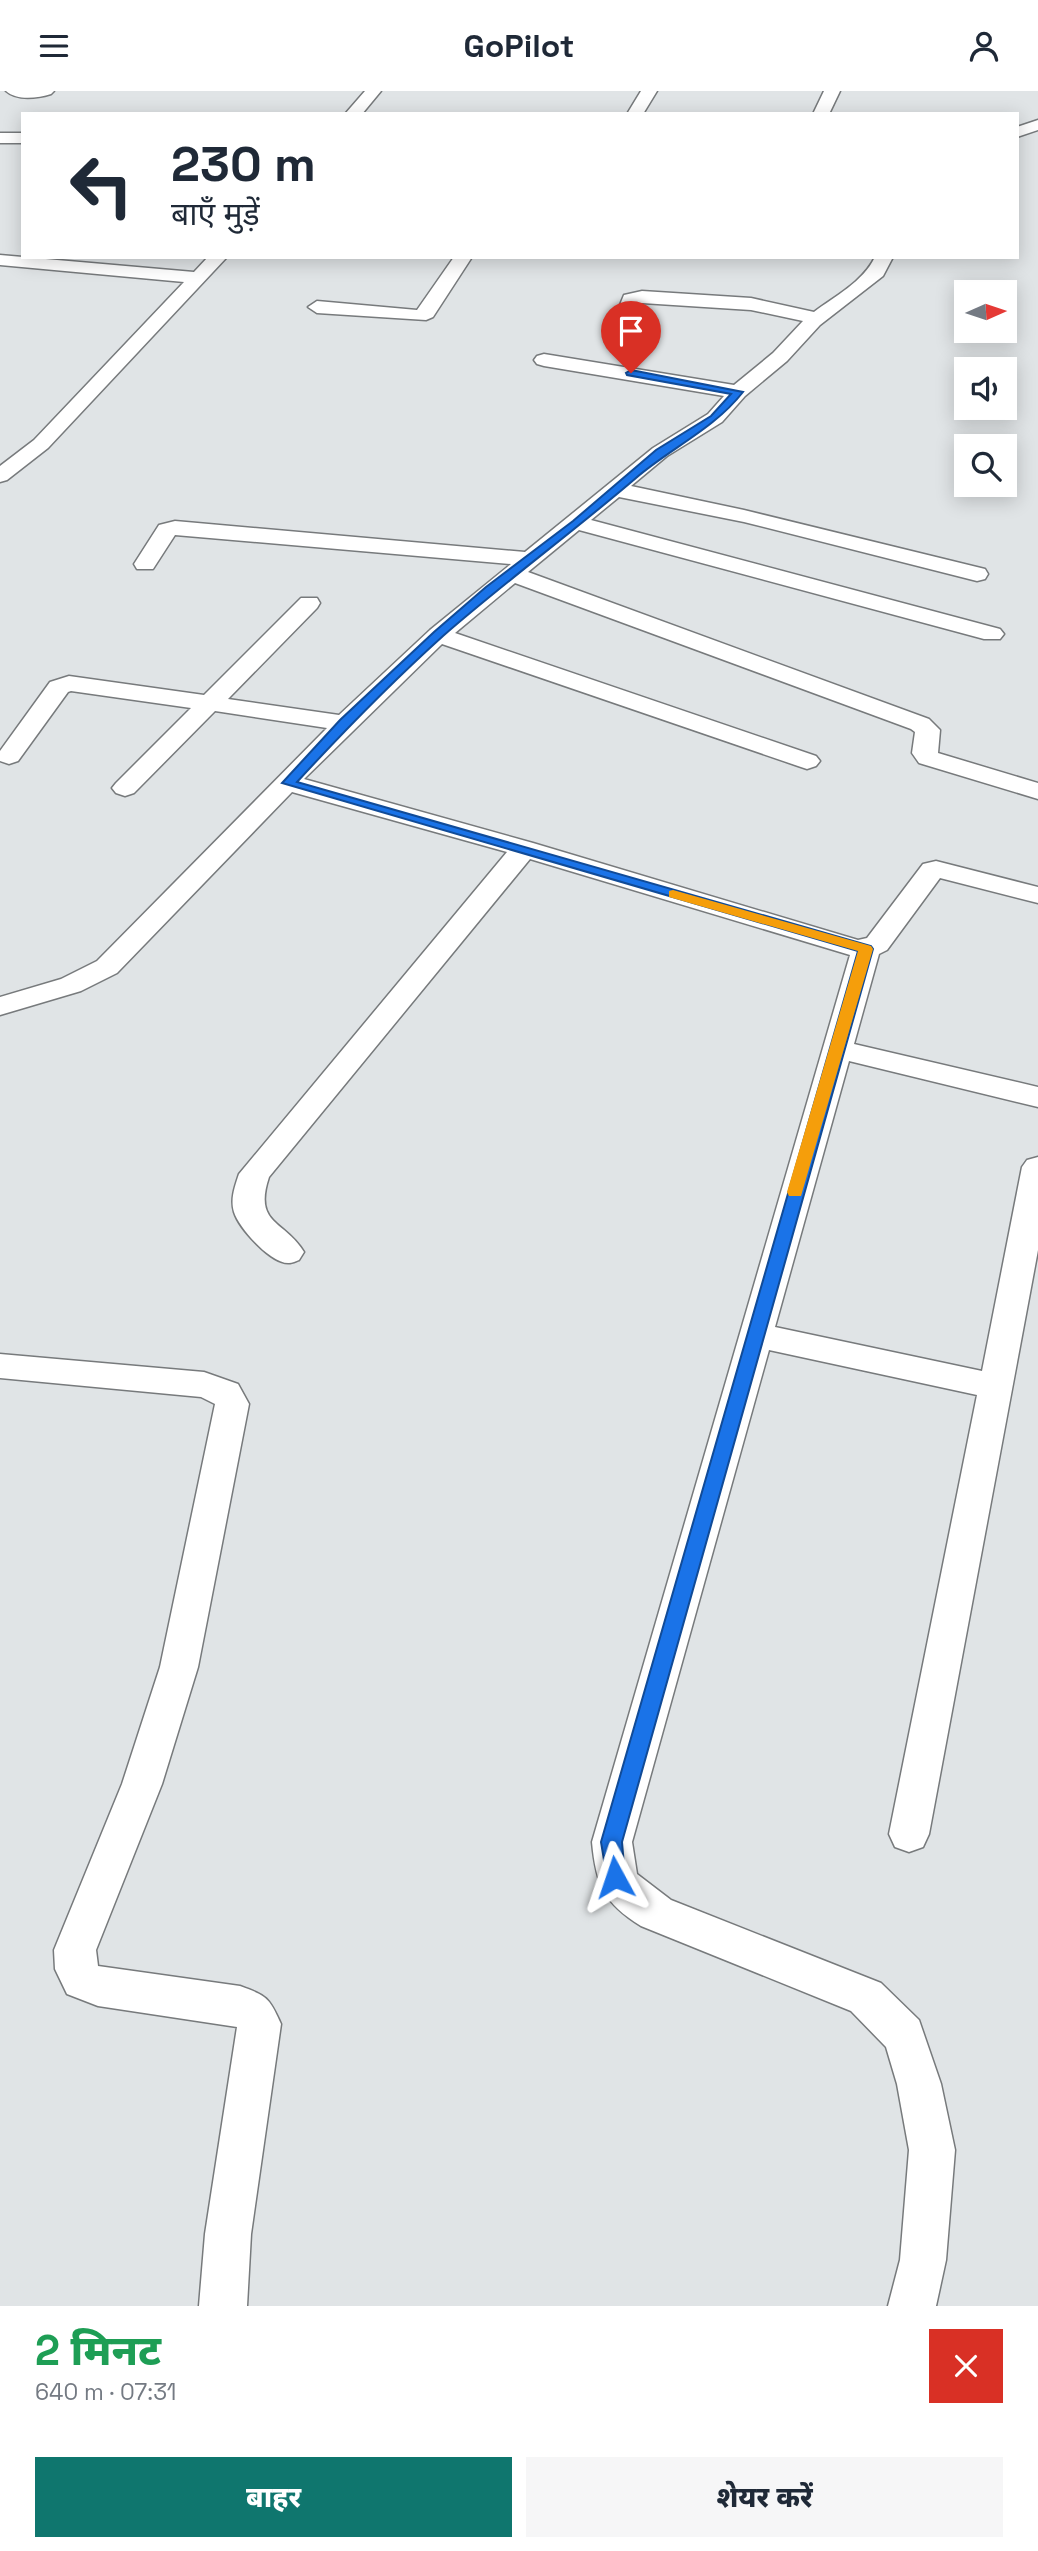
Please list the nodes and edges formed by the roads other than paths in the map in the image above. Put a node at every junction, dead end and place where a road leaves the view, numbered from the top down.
1 (14, 91) edge
2 (46, 91) edge
3 (373, 91) edge
4 (649, 91) edge
5 (832, 91) edge
6 (356, 112) edge
7 (636, 112) edge
8 (822, 112) edge
9 (1038, 125) edge
10 (1019, 131) edge
11 (0, 138) edge
12 (21, 138) edge
13 (216, 259) edge
14 (462, 259) edge
15 (883, 259) edge
16 (0, 260) edge
17 (198, 278) junction
18 (317, 307) dead end
19 (626, 312) dead end
20 (817, 318) junction
21 (544, 361) dead end
22 (738, 392) junction
23 (0, 451) edge
24 (25, 457) junction
25 (0, 475) edge
26 (617, 490) junction
27 (577, 523) junction
28 (531, 559) junction
29 (145, 564) dead end
30 (976, 574) dead end
31 (510, 575) junction
32 (309, 603) dead end
33 (992, 634) dead end
34 (438, 635) junction
35 (211, 703) junction
36 (345, 723) junction
37 (9, 755) dead end
38 (807, 761) dead end
39 (289, 783) junction
40 (125, 788) dead end
41 (1038, 791) edge
42 (524, 849) junction
43 (1038, 895) edge
44 (866, 949) junction
45 (0, 1006) edge
46 (836, 1049) junction
47 (1038, 1097) edge
48 (1038, 1167) edge
49 (288, 1252) dead end
50 (755, 1335) junction
51 (0, 1366) edge
52 (996, 1387) junction
53 (909, 1834) dead end
54 (223, 2306) edge
55 (912, 2306) edge

1 - 2 street
3 - 6 street
4 - 7 street
5 - 8 street
9 - 10 street
11 - 12 street
13 - 17 street
14 - 18 street
15 - 20 street
16 - 17 street
17 - 24 street
19 - 20 street
20 - 22 street
21 - 22 street
22 - 26 street
23 - 24 street
24 - 25 street
26 - 27 street
26 - 30 street
27 - 28 street
27 - 33 street
28 - 29 street
28 - 31 street
31 - 34 street
31 - 41 street
32 - 35 street
34 - 36 street
34 - 38 street
35 - 36 street
35 - 37 street
35 - 40 street
36 - 39 street
39 - 42 street
39 - 45 street
42 - 44 street
42 - 49 street
43 - 44 street
44 - 46 street
46 - 47 street
46 - 50 street
48 - 52 street
50 - 52 street
50 - 55 street
51 - 54 street
52 - 53 street

